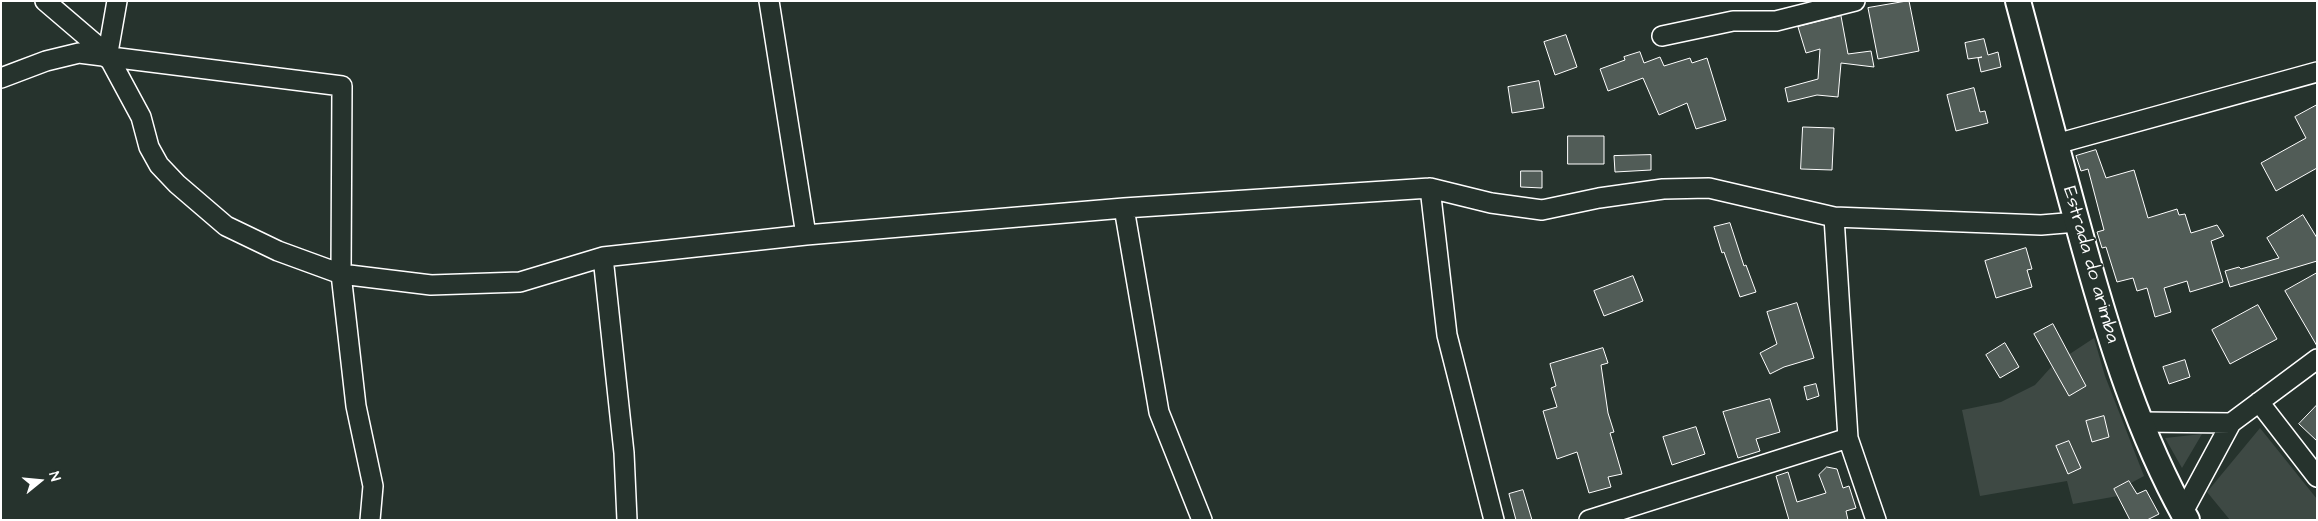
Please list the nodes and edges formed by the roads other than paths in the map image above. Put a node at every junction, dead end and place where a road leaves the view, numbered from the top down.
1 (45, 1) edge
2 (116, 1) edge
3 (769, 1) edge
4 (1855, 1) edge
5 (2018, 1) edge
6 (1662, 36) dead end
7 (108, 58) junction
8 (2317, 72) edge
9 (1, 78) edge
10 (2056, 144) junction
11 (1430, 188) junction
12 (1124, 208) junction
13 (1834, 217) junction
14 (2077, 222) junction
15 (806, 235) junction
16 (604, 257) junction
17 (341, 274) junction
18 (2317, 359) edge
19 (2259, 402) junction
20 (2141, 422) junction
21 (2231, 423) junction
22 (1848, 438) junction
23 (2317, 477) edge
24 (2185, 516) edge
25 (370, 520) edge
26 (627, 520) edge
27 (1202, 520) edge
28 (1494, 520) edge
29 (1589, 520) edge
30 (1876, 520) edge

1 - 7 street
2 - 7 street
3 - 15 street
4 - 6 street
5 - 10 main road, Estrada do arimba
7 - 9 street
7 - 17 street
7 - 17 street
8 - 10 street
10 - 14 main road, Estrada do arimba
11 - 12 street
11 - 13 street
11 - 28 street
12 - 15 street
12 - 27 street
13 - 14 street
13 - 22 street
14 - 20 main road, Estrada do arimba
15 - 16 street
16 - 17 street
16 - 26 street
17 - 25 street
18 - 19 street
19 - 21 street
19 - 23 street
20 - 21 street
20 - 24 main road, Estrada do arimba
21 - 24 street
22 - 29 street
22 - 30 street

